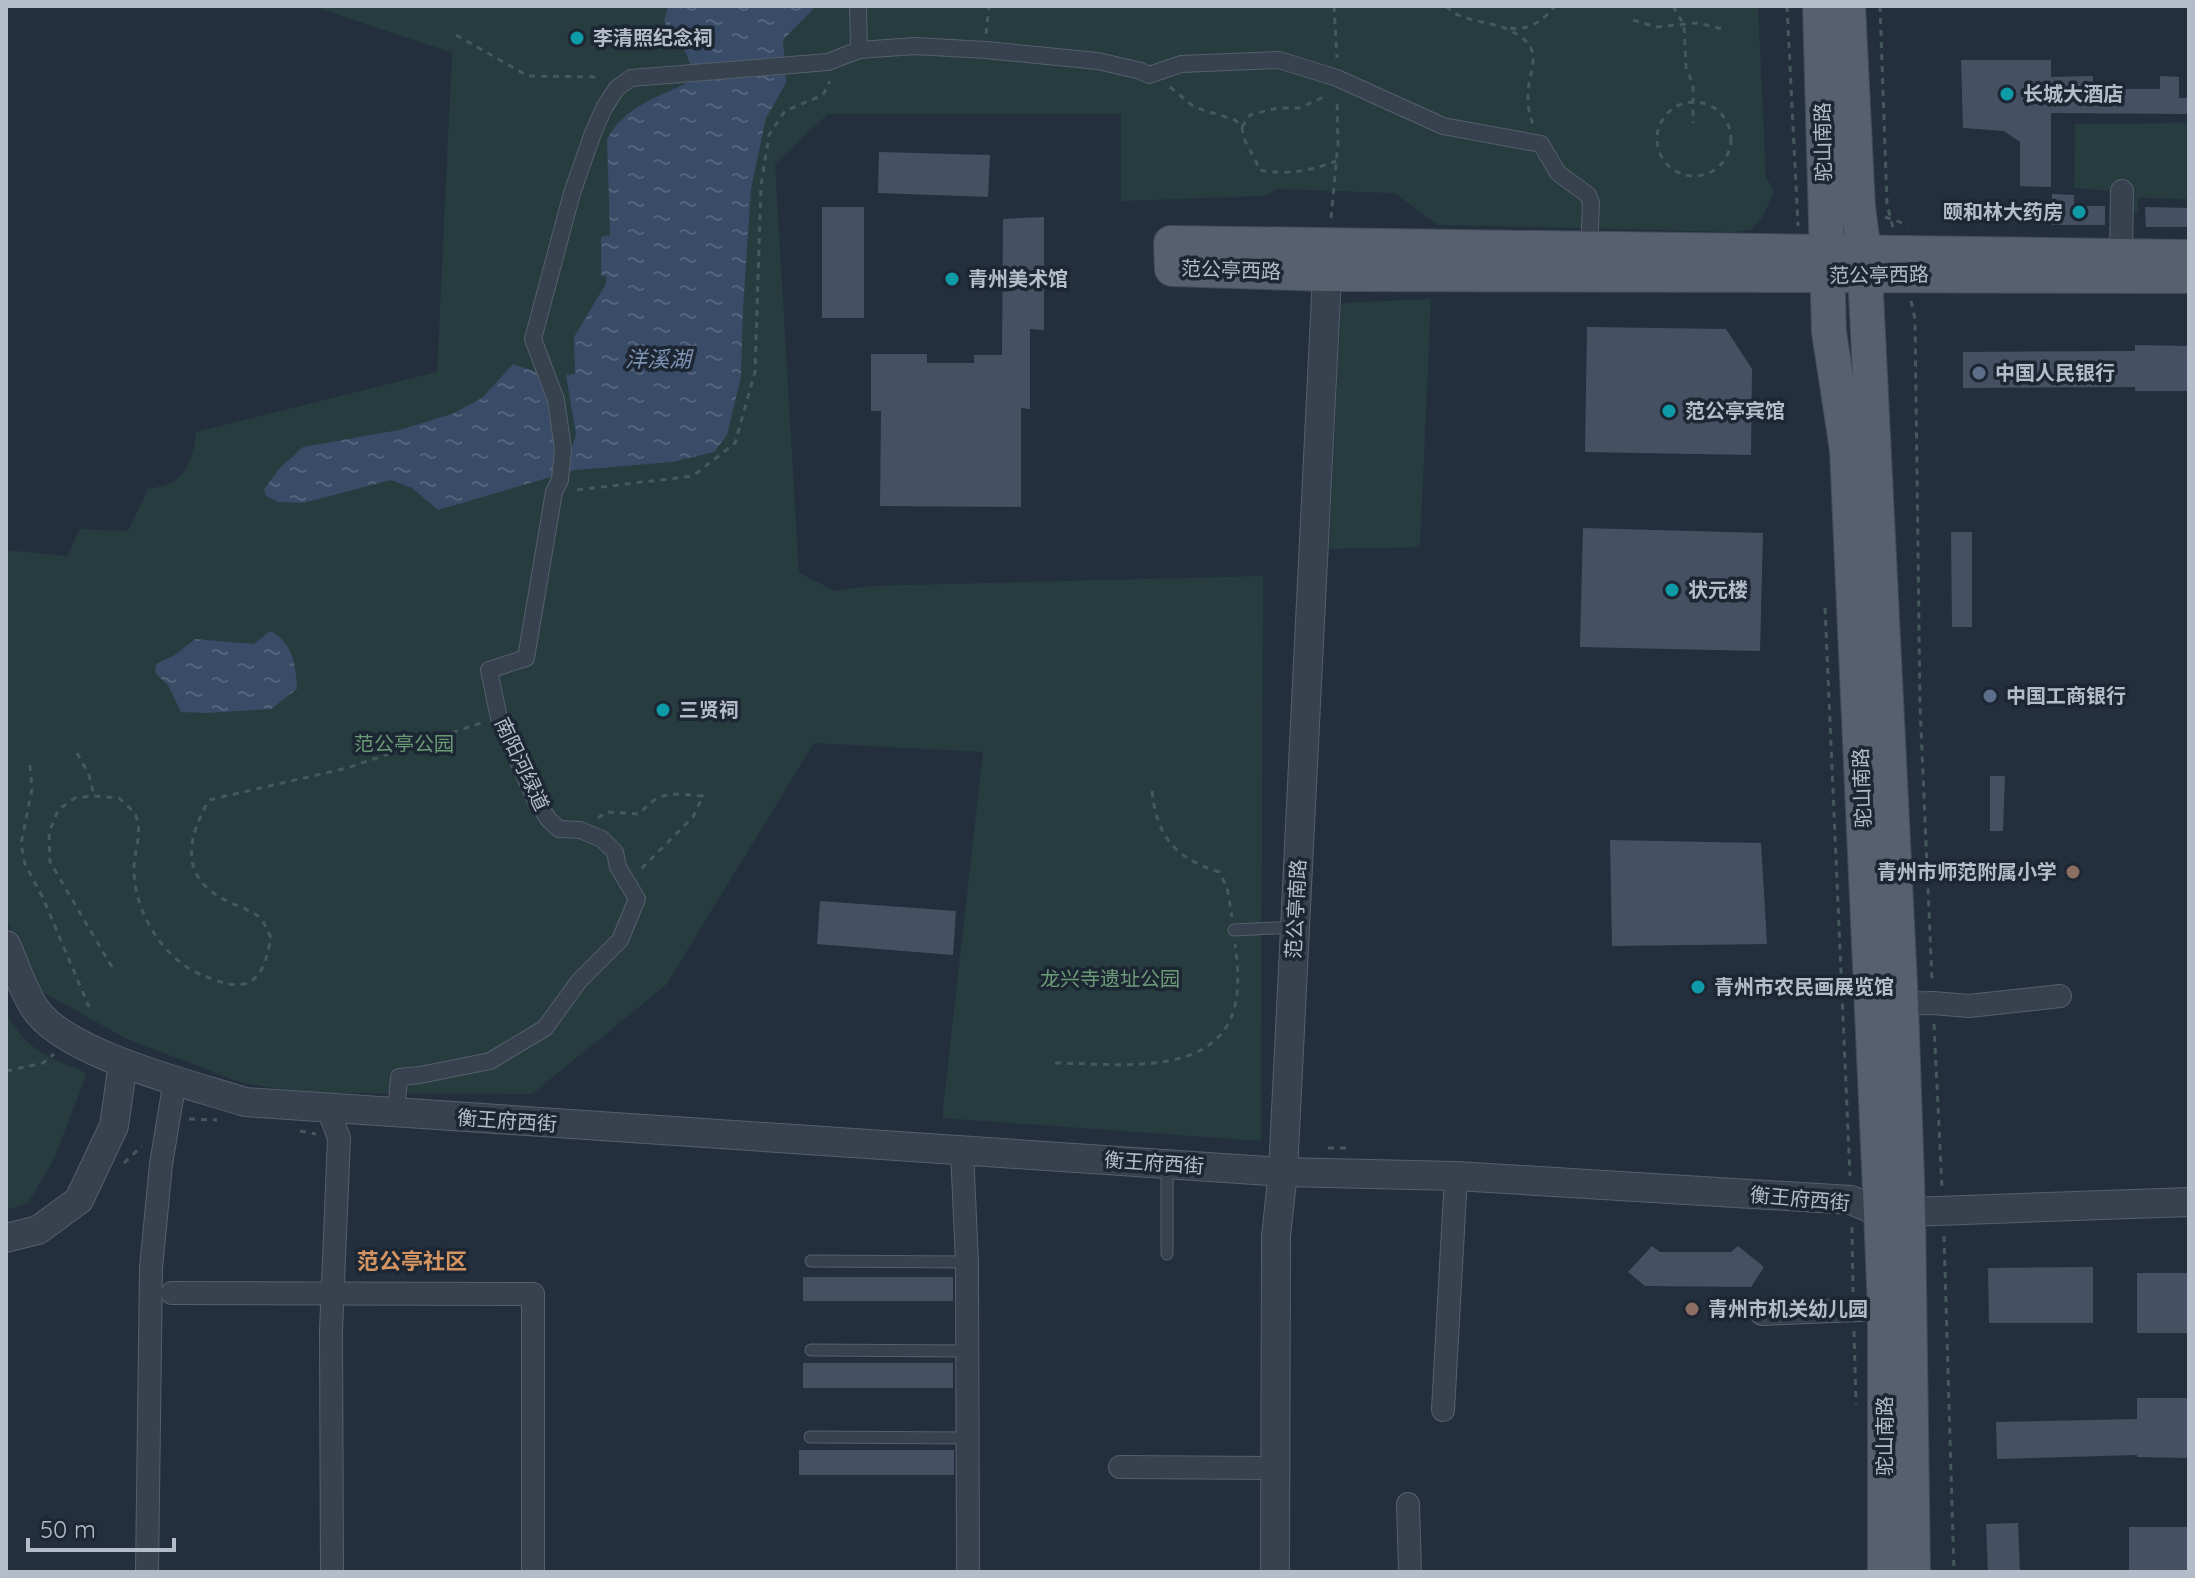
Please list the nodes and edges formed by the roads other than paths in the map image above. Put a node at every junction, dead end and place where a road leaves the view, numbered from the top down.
1 (858, 6) edge
2 (1820, 6) edge
3 (1848, 6) edge
4 (843, 56) junction
5 (2122, 191) dead end
6 (1589, 248) junction
7 (1818, 255) junction
8 (2121, 256) junction
9 (2189, 257) edge
10 (1328, 260) junction
11 (1864, 265) junction
12 (2189, 276) edge
13 (1295, 927) junction
14 (1234, 930) road end
15 (6, 945) edge
16 (2060, 996) dead end
17 (1902, 1004) junction
18 (123, 1063) junction
19 (175, 1080) junction
20 (328, 1109) junction
21 (396, 1113) junction
22 (962, 1151) junction
23 (1167, 1164) junction
24 (1283, 1172) junction
25 (1456, 1176) junction
26 (2189, 1202) edge
27 (1880, 1208) junction
28 (6, 1238) edge
29 (1167, 1254) dead end
30 (811, 1261) dead end
31 (967, 1262) junction
32 (172, 1293) dead end
33 (333, 1294) junction
34 (1869, 1310) junction
35 (1762, 1314) dead end
36 (811, 1350) dead end
37 (968, 1351) junction
38 (1443, 1410) dead end
39 (810, 1437) dead end
40 (968, 1438) junction
41 (1120, 1467) dead end
42 (1275, 1468) junction
43 (1408, 1504) dead end
44 (147, 1572) edge
45 (332, 1572) edge
46 (533, 1572) edge
47 (968, 1572) edge
48 (1275, 1572) edge
49 (1410, 1572) edge
50 (1885, 1572) edge
51 (1913, 1572) edge

1 - 4 street
2 - 7 main road, 驼山南路
3 - 11 main road, 驼山南路
4 - 6 street
4 - 21 street, 南阳河绿道
5 - 8 street
6 - 7 main road, 范公亭西路
6 - 10 main road, 范公亭西路
7 - 10 main road, 范公亭西路
7 - 11 main road, 范公亭西路
7 - 17 main road, 驼山南路
8 - 9 main road, 范公亭西路
8 - 11 main road, 范公亭西路
10 - 13 street, 范公亭南路
11 - 12 main road, 范公亭西路
11 - 17 main road, 驼山南路
13 - 14 lane
13 - 24 street, 范公亭南路
15 - 18 street, 衡王府西街
16 - 17 street
17 - 27 main road, 驼山南路
18 - 19 street, 衡王府西街
18 - 28 street
19 - 20 street, 衡王府西街
19 - 44 street
20 - 21 street, 衡王府西街
20 - 33 street
21 - 22 street, 衡王府西街
22 - 23 street, 衡王府西街
22 - 31 street
23 - 24 street, 衡王府西街
23 - 29 lane
24 - 25 street, 衡王府西街
24 - 42 street, 范公亭南路
25 - 27 street, 衡王府西街
25 - 38 street
26 - 27 street, 衡王府西街
27 - 34 main road, 驼山南路
27 - 51 main road, 驼山南路
30 - 31 lane
31 - 37 street
32 - 33 street
33 - 45 street
33 - 46 street
34 - 35 street
34 - 50 main road, 驼山南路
36 - 37 lane
37 - 40 street
39 - 40 lane
40 - 47 street
41 - 42 street
42 - 48 street, 范公亭南路
43 - 49 street

